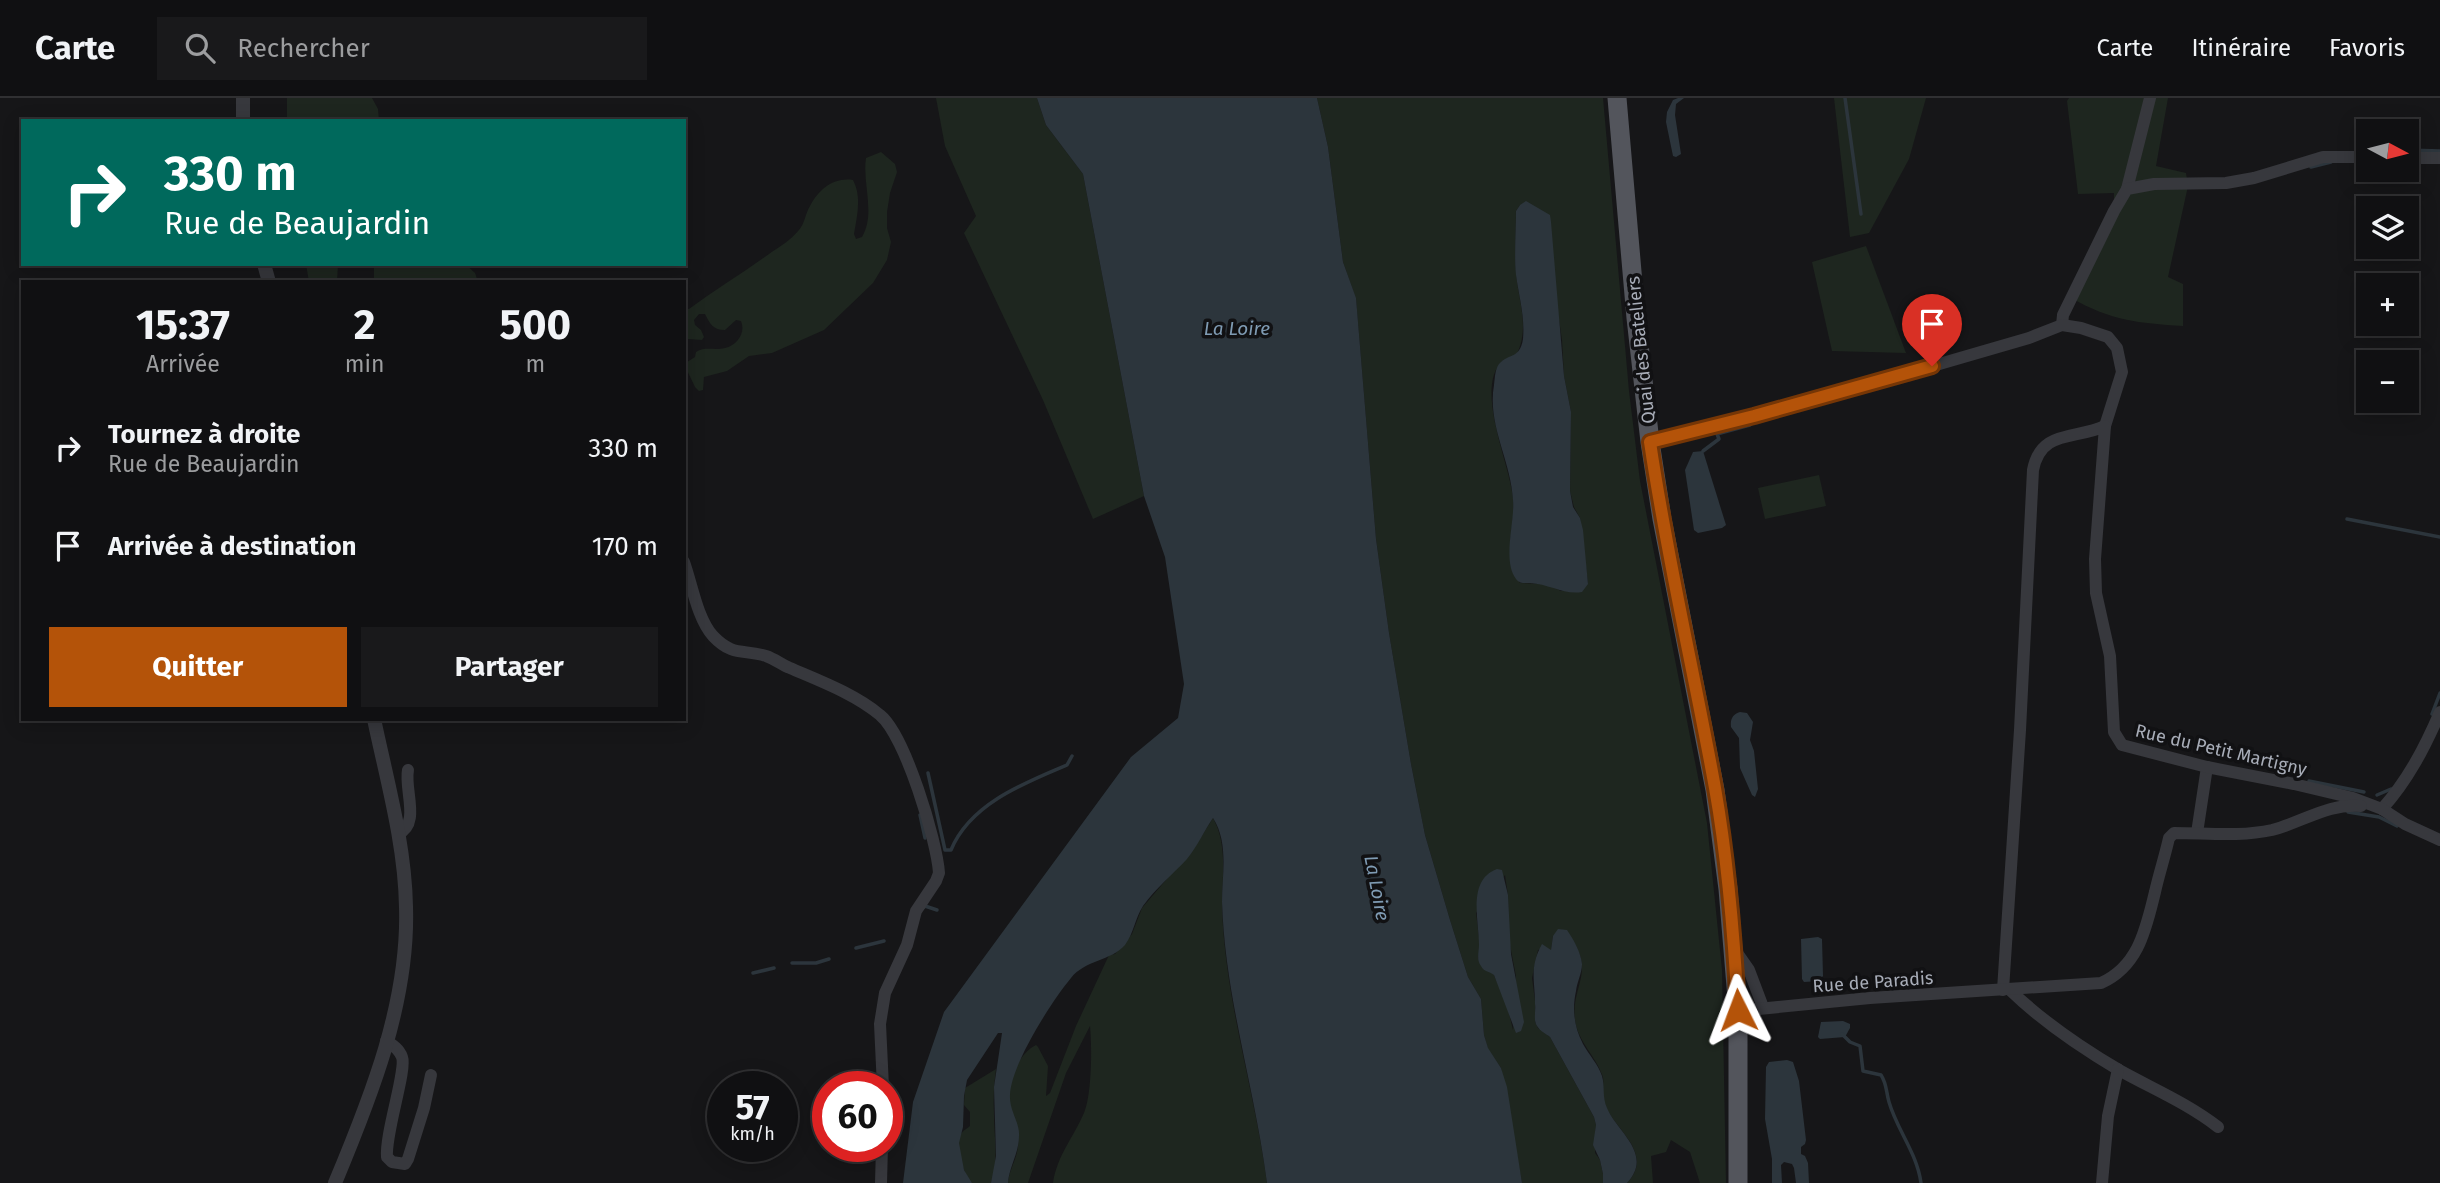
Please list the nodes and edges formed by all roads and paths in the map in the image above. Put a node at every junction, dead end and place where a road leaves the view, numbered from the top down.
1 (243, 98) edge
2 (1617, 98) edge
3 (2150, 98) edge
4 (243, 119) edge
5 (2356, 157) edge
6 (2419, 158) edge
7 (2440, 158) edge
8 (2127, 190) junction
9 (2062, 325) junction
10 (2105, 426) junction
11 (1650, 442) junction
12 (686, 568) edge
13 (2440, 712) edge
14 (374, 721) edge
15 (2207, 767) junction
16 (408, 770) dead end
17 (2382, 809) junction
18 (2197, 833) junction
19 (398, 834) junction
20 (2440, 840) edge
21 (1735, 949) junction
22 (2007, 990) junction
23 (1763, 1007) junction
24 (1738, 1010) junction
25 (386, 1041) junction
26 (2118, 1069) junction
27 (882, 1071) edge
28 (431, 1075) dead end
29 (2218, 1126) dead end
30 (882, 1162) edge
31 (335, 1183) edge
32 (881, 1183) edge
33 (1738, 1183) edge
34 (2102, 1183) edge

1 - 4 street
2 - 11 main road, Quai des Bateliers
3 - 8 street
5 - 8 street
6 - 7 street
8 - 9 street
9 - 10 street, Rue du Petit Martigny
9 - 11 street
10 - 15 street, Rue du Petit Martigny
10 - 22 street
11 - 21 main road, Quai des Bateliers
12 - 27 street
13 - 17 street
14 - 19 street
15 - 17 street, Rue du Petit Martigny
15 - 18 street
16 - 19 street
17 - 18 street
17 - 20 street
18 - 22 street
19 - 25 street
21 - 23 street
21 - 24 main road, Quai des Bateliers
22 - 23 street, Rue de Paradis
22 - 26 street
23 - 24 street, Rue de Paradis
24 - 33 main road, Quai des Bateliers
25 - 28 street
25 - 31 street
26 - 29 street
26 - 34 street
30 - 32 street

